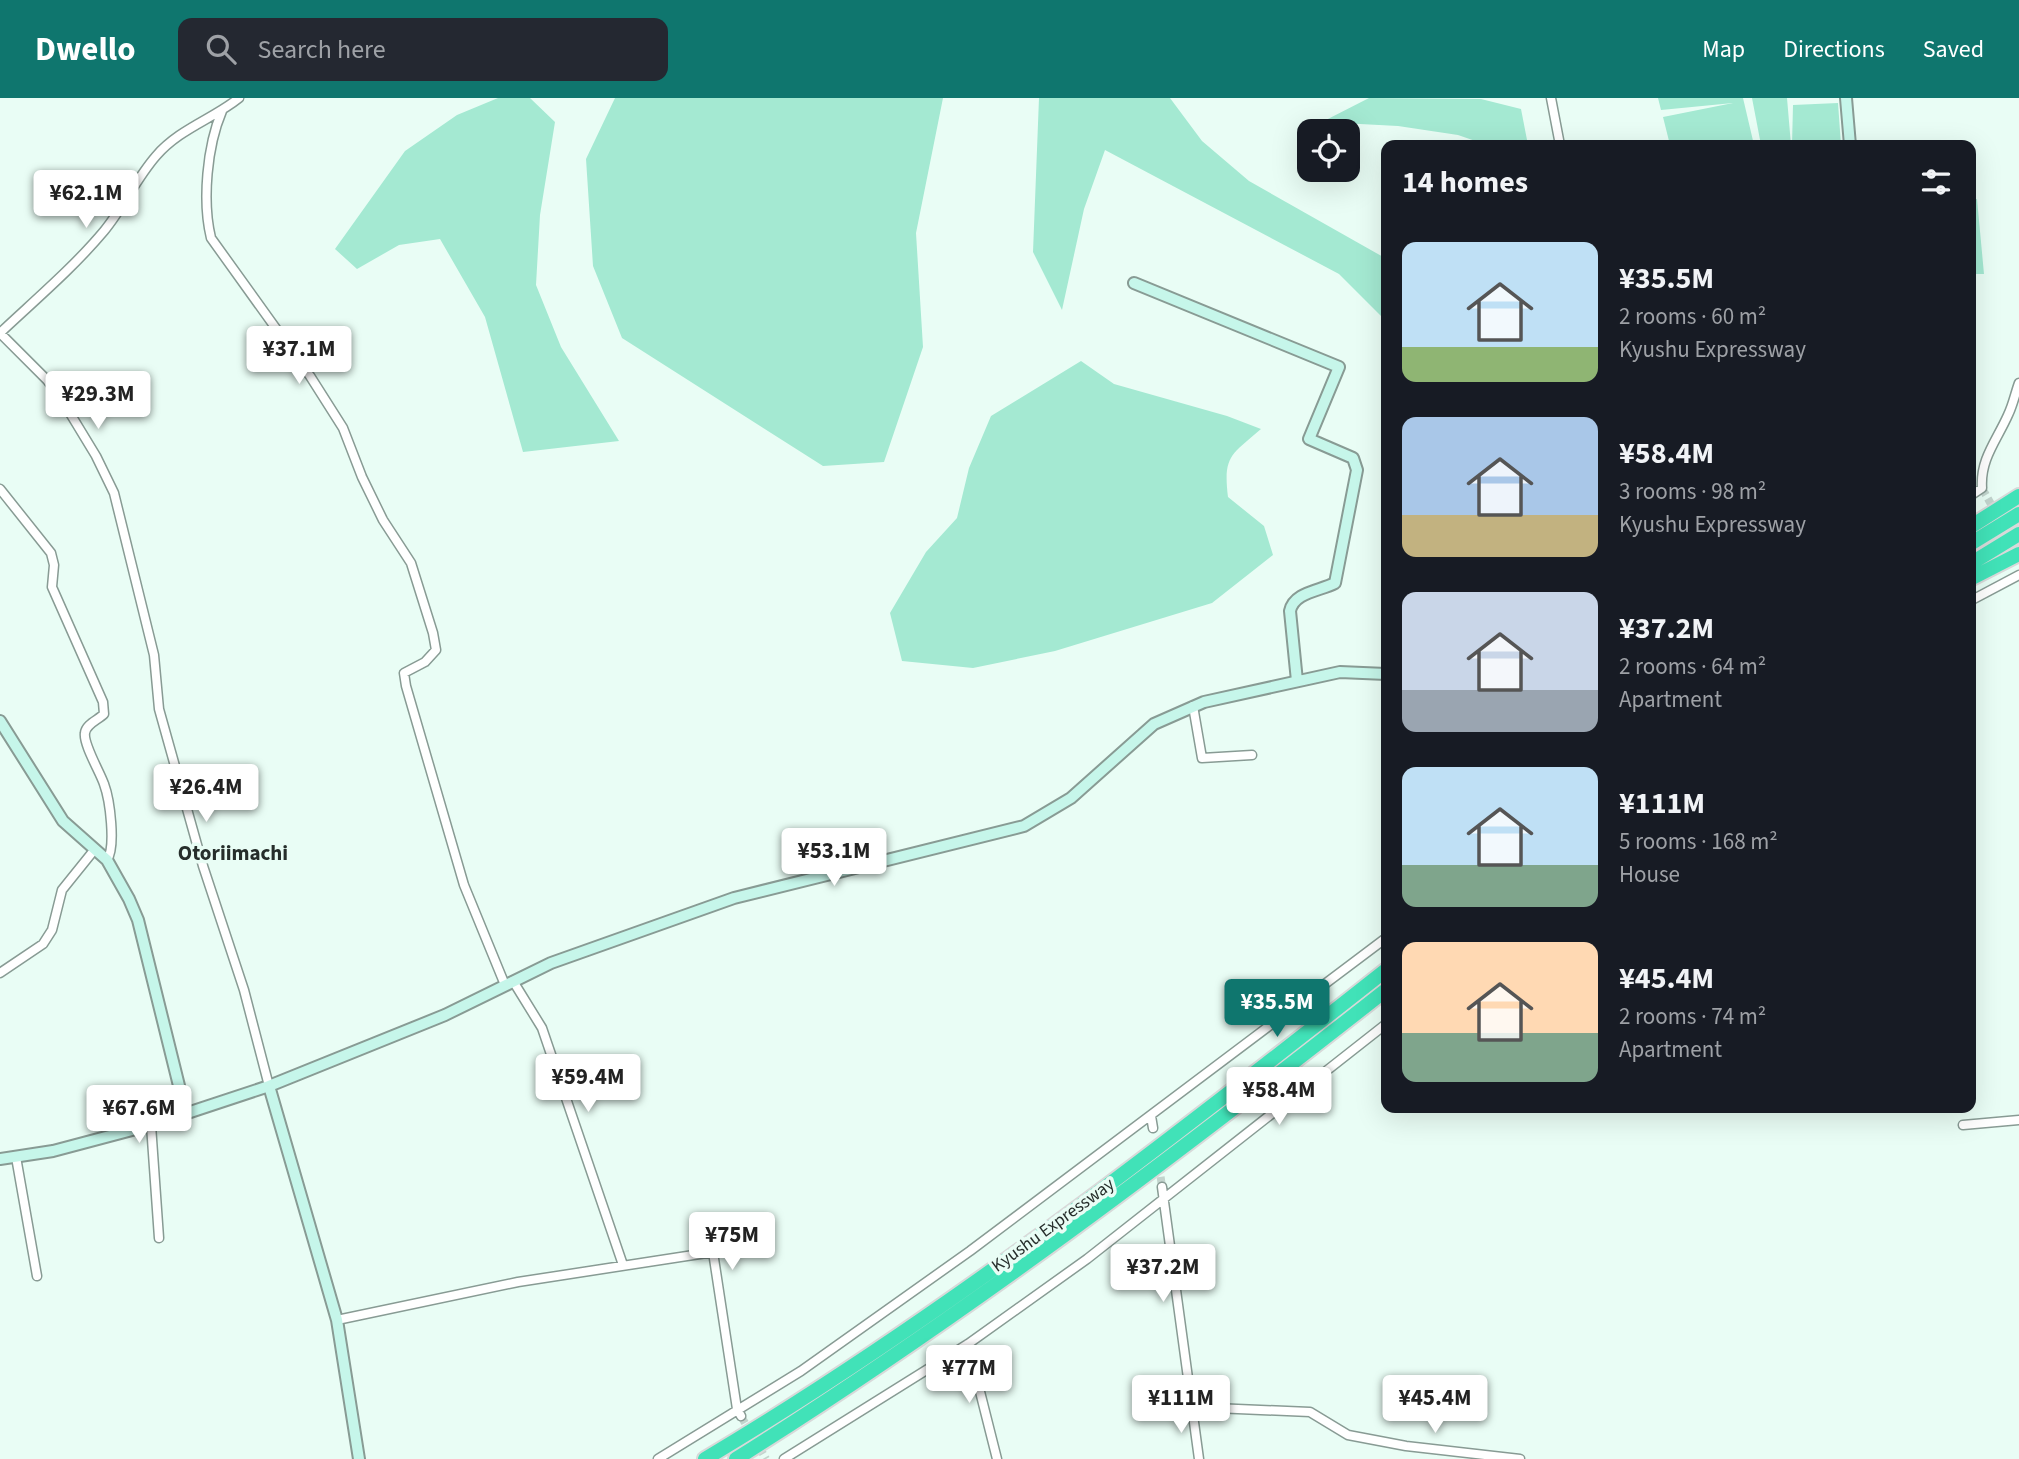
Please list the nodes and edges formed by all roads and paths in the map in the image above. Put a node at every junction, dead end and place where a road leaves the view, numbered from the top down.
1 (239, 98) edge
2 (1552, 98) edge
3 (1846, 98) edge
4 (222, 111) junction
5 (1559, 140) edge
6 (1850, 140) edge
7 (1134, 283) dead end
8 (0, 333) edge
9 (2019, 383) edge
10 (0, 489) edge
11 (1976, 492) tunnel mouth
12 (2019, 496) edge
13 (2019, 514) edge
14 (1976, 523) edge
15 (2019, 534) edge
16 (1976, 540) edge
17 (2019, 554) edge
18 (1976, 560) edge
19 (2019, 575) edge
20 (1976, 576) edge
21 (1976, 598) edge
22 (1381, 674) edge
23 (1297, 681) junction
24 (1194, 706) junction
25 (0, 721) edge
26 (1252, 755) dead end
27 (95, 849) junction
28 (107, 860) junction
29 (1381, 942) edge
30 (0, 973) edge
31 (1381, 974) edge
32 (509, 983) junction
33 (1381, 994) edge
34 (1381, 1028) edge
35 (269, 1086) junction
36 (186, 1114) junction
37 (1151, 1116) junction
38 (2019, 1120) edge
39 (151, 1125) junction
40 (1963, 1125) dead end
41 (1153, 1128) dead end
42 (16, 1157) junction
43 (0, 1159) edge
44 (1162, 1187) tunnel mouth
45 (1163, 1198) junction
46 (159, 1238) dead end
47 (623, 1265) junction
48 (37, 1276) dead end
49 (337, 1320) junction
50 (968, 1344) junction
51 (1192, 1407) junction
52 (739, 1413) junction
53 (359, 1459) edge
54 (658, 1459) edge
55 (705, 1459) edge
56 (736, 1459) edge
57 (784, 1459) edge
58 (998, 1459) edge
59 (1199, 1459) edge
60 (1520, 1459) edge

1 - 4 street
2 - 5 street
3 - 6 street
4 - 8 street
4 - 32 street
7 - 23 street
8 - 35 street
9 - 11 street
10 - 28 street
12 - 14 highway
13 - 16 highway
15 - 18 highway
17 - 20 highway
19 - 21 street
22 - 23 street
23 - 24 street
24 - 26 street
24 - 32 street
25 - 27 street
27 - 28 street
27 - 30 street
28 - 36 street
29 - 37 street
31 - 55 highway, Kyushu Expressway
32 - 35 street
32 - 47 street
33 - 56 highway, Kyushu Expressway
34 - 45 street
35 - 36 street
35 - 49 street
36 - 39 street
37 - 41 street
37 - 52 street
38 - 40 street
39 - 42 street
39 - 46 street
42 - 43 street
42 - 48 street
44 - 45 street
45 - 50 street
45 - 51 street
47 - 49 street
47 - 52 street
49 - 53 street
50 - 57 street
50 - 58 street
51 - 59 street
51 - 60 street
52 - 54 street

